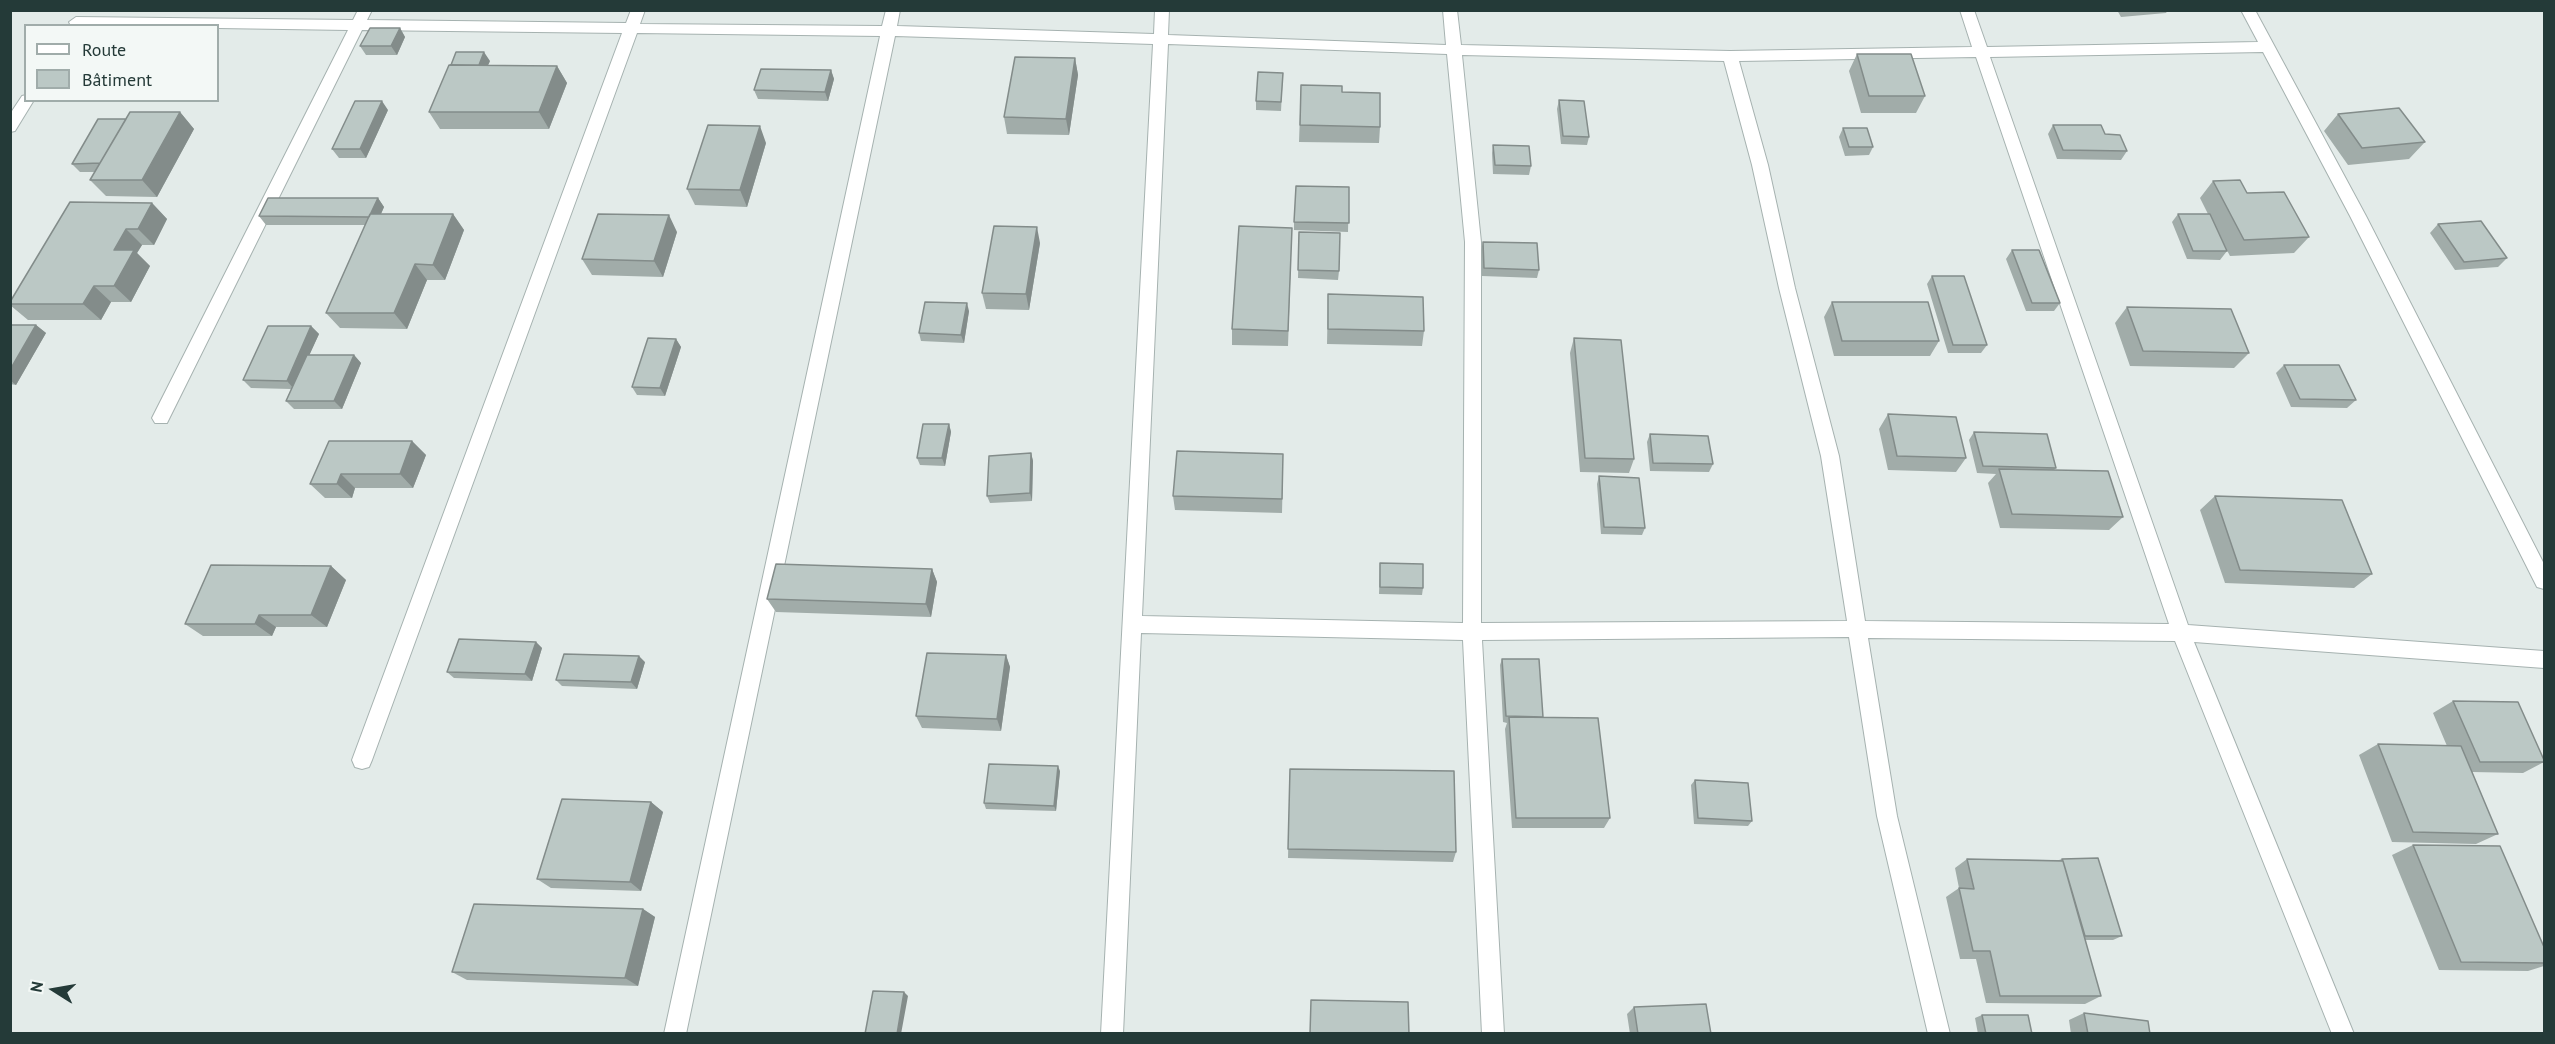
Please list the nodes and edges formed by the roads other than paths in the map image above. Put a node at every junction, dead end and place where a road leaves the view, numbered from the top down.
1 (365, 10) edge
2 (638, 10) edge
3 (893, 10) edge
4 (1162, 10) edge
5 (1450, 10) edge
6 (1966, 10) edge
7 (2248, 10) edge
8 (77, 20) edge
9 (358, 25) junction
10 (631, 29) junction
11 (889, 33) junction
12 (1159, 39) junction
13 (2268, 48) junction
14 (1452, 51) junction
15 (1982, 53) junction
16 (1730, 56) junction
17 (26, 102) edge
18 (10, 127) edge
19 (160, 418) dead end
20 (2544, 581) edge
21 (1132, 624) junction
22 (1857, 629) junction
23 (1472, 632) junction
24 (2181, 633) junction
25 (2544, 660) edge
26 (362, 760) dead end
27 (675, 1034) edge
28 (1112, 1034) edge
29 (1493, 1034) edge
30 (1939, 1034) edge
31 (2343, 1034) edge

1 - 9 street
2 - 10 street
3 - 11 street
4 - 12 street
5 - 14 street
6 - 15 street
7 - 13 street
8 - 9 street
9 - 10 street
9 - 19 street
10 - 11 street
10 - 26 street
11 - 12 street
11 - 27 street
12 - 14 street
12 - 21 street
13 - 15 street
13 - 20 street
14 - 16 street
14 - 23 street
15 - 16 street
15 - 24 street
16 - 22 street
17 - 18 street
21 - 23 street
21 - 28 street
22 - 23 street
22 - 24 street
22 - 30 street
23 - 29 street
24 - 25 street
24 - 31 street

